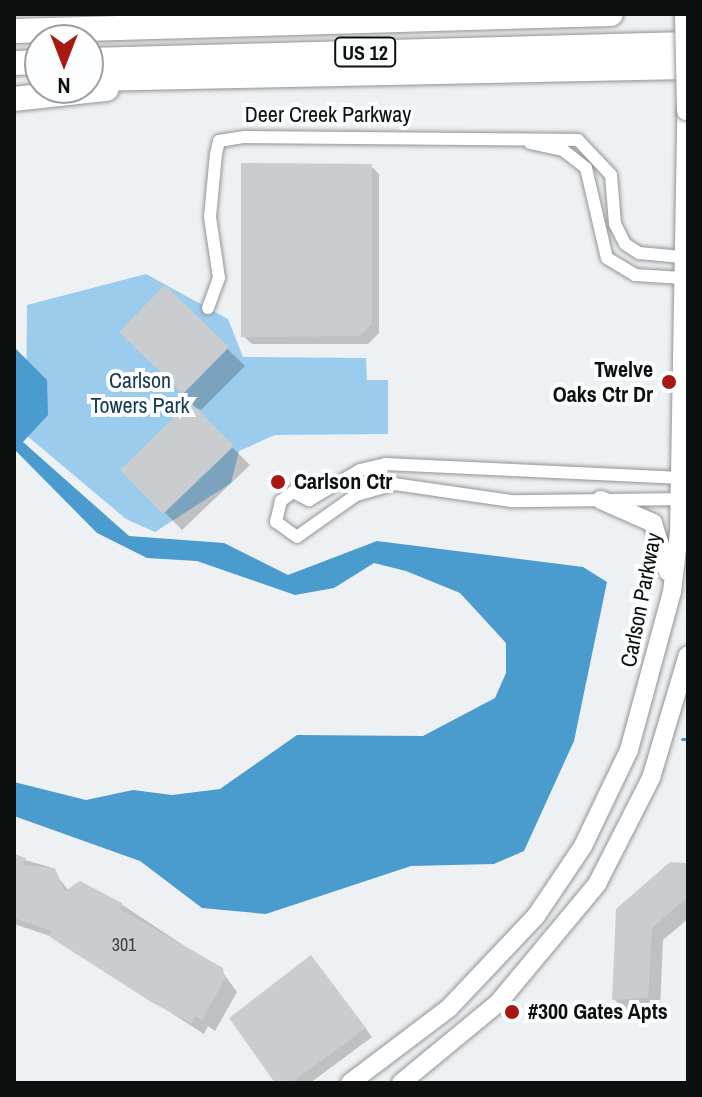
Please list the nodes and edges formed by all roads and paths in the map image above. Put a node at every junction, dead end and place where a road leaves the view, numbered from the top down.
1 (611, 14) edge
2 (684, 14) edge
3 (14, 31) edge
4 (688, 44) edge
5 (104, 60) edge
6 (688, 67) edge
7 (608, 69) junction
8 (688, 77) edge
9 (280, 78) junction
10 (104, 79) edge
11 (14, 99) edge
12 (512, 140) junction
13 (685, 257) edge
14 (685, 279) edge
15 (208, 308) dead end
16 (684, 477) edge
17 (684, 499) edge
18 (309, 500) junction
19 (601, 500) junction
20 (323, 516) junction
21 (672, 592) junction
22 (688, 655) edge
23 (350, 1083) edge
24 (401, 1083) edge

1 - 3 highway, US 12
2 - 13 main road, Carlson Parkway, bridge
4 - 5 highway, US 12
6 - 7 highway
7 - 8 highway
7 - 9 highway
9 - 10 highway
9 - 11 highway
12 - 13 street, Deer Creek Parkway
12 - 14 street, Deer Creek Parkway
12 - 15 street, Deer Creek Parkway
13 - 14 main road, Carlson Parkway
14 - 16 main road, Carlson Parkway
16 - 17 main road, Carlson Parkway
16 - 18 street
17 - 19 street
17 - 21 main road, Carlson Parkway
18 - 20 street
18 - 20 street
19 - 20 street
19 - 21 main road
21 - 23 main road, Carlson Parkway
22 - 24 main road

